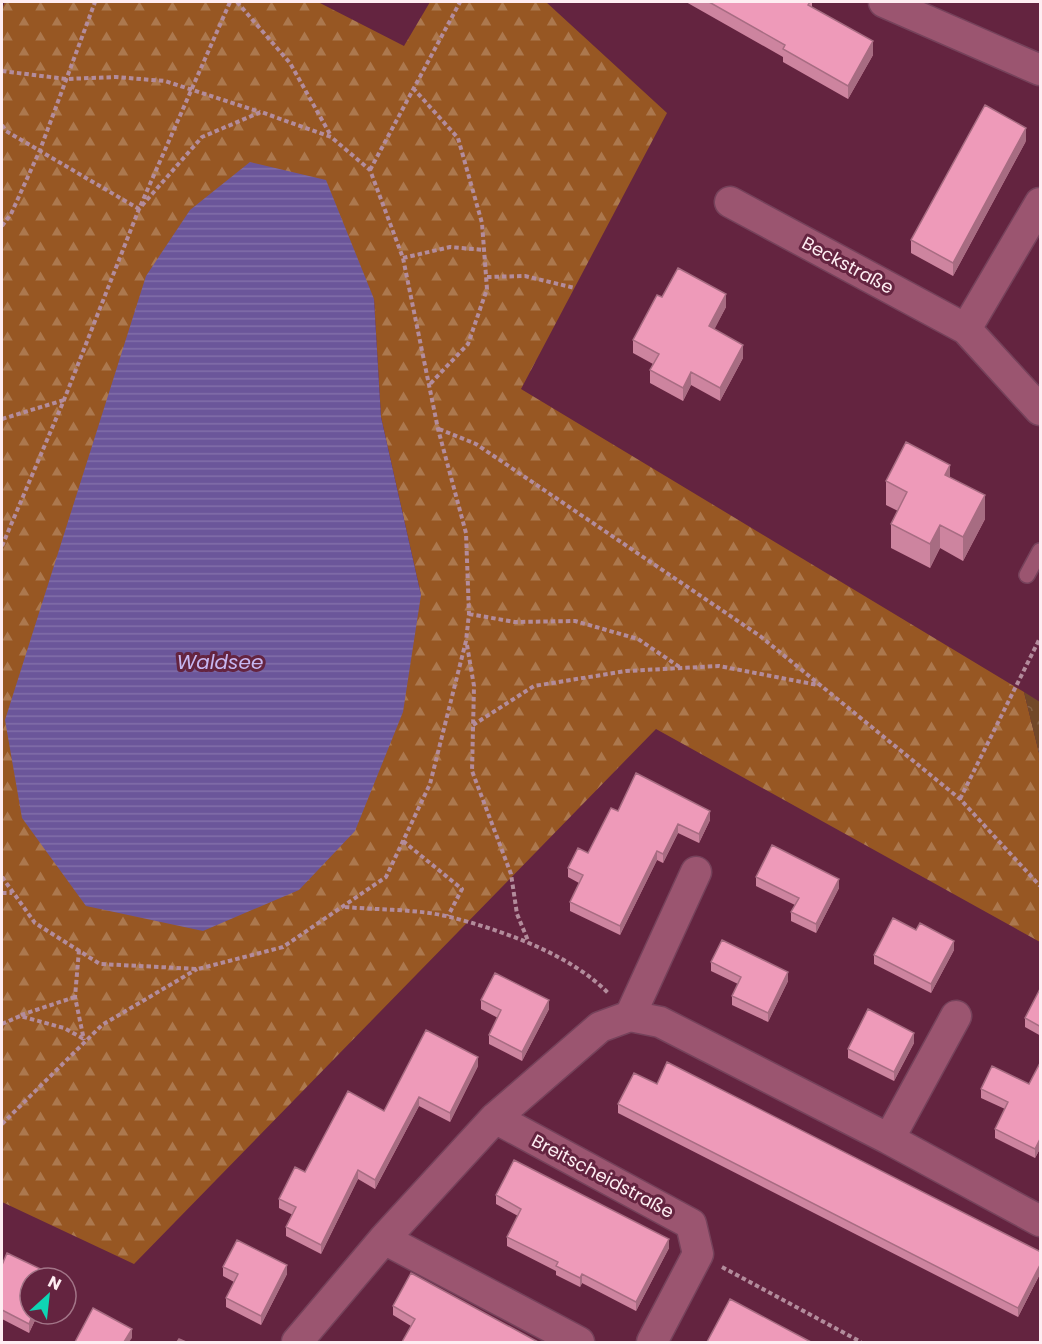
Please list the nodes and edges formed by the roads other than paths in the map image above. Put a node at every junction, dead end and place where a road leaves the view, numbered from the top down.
1 (884, 2) edge
2 (1041, 70) edge
3 (730, 202) dead end
4 (1041, 203) edge
5 (966, 329) junction
6 (1041, 410) edge
7 (1041, 551) edge
8 (1027, 575) dead end
9 (696, 872) dead end
10 (630, 1016) junction
11 (956, 1016) dead end
12 (495, 1118) junction
13 (889, 1139) junction
14 (1041, 1221) edge
15 (384, 1239) junction
16 (297, 1342) edge
17 (579, 1342) edge
18 (652, 1342) edge

1 - 2 street
3 - 5 street, Beckstraße
4 - 5 street
5 - 6 street, Beckstraße
7 - 8 lane
9 - 10 street
10 - 12 street
10 - 13 street
11 - 13 street
12 - 15 street
12 - 18 street, Breitscheidstraße
13 - 14 street
15 - 16 street
15 - 17 street

